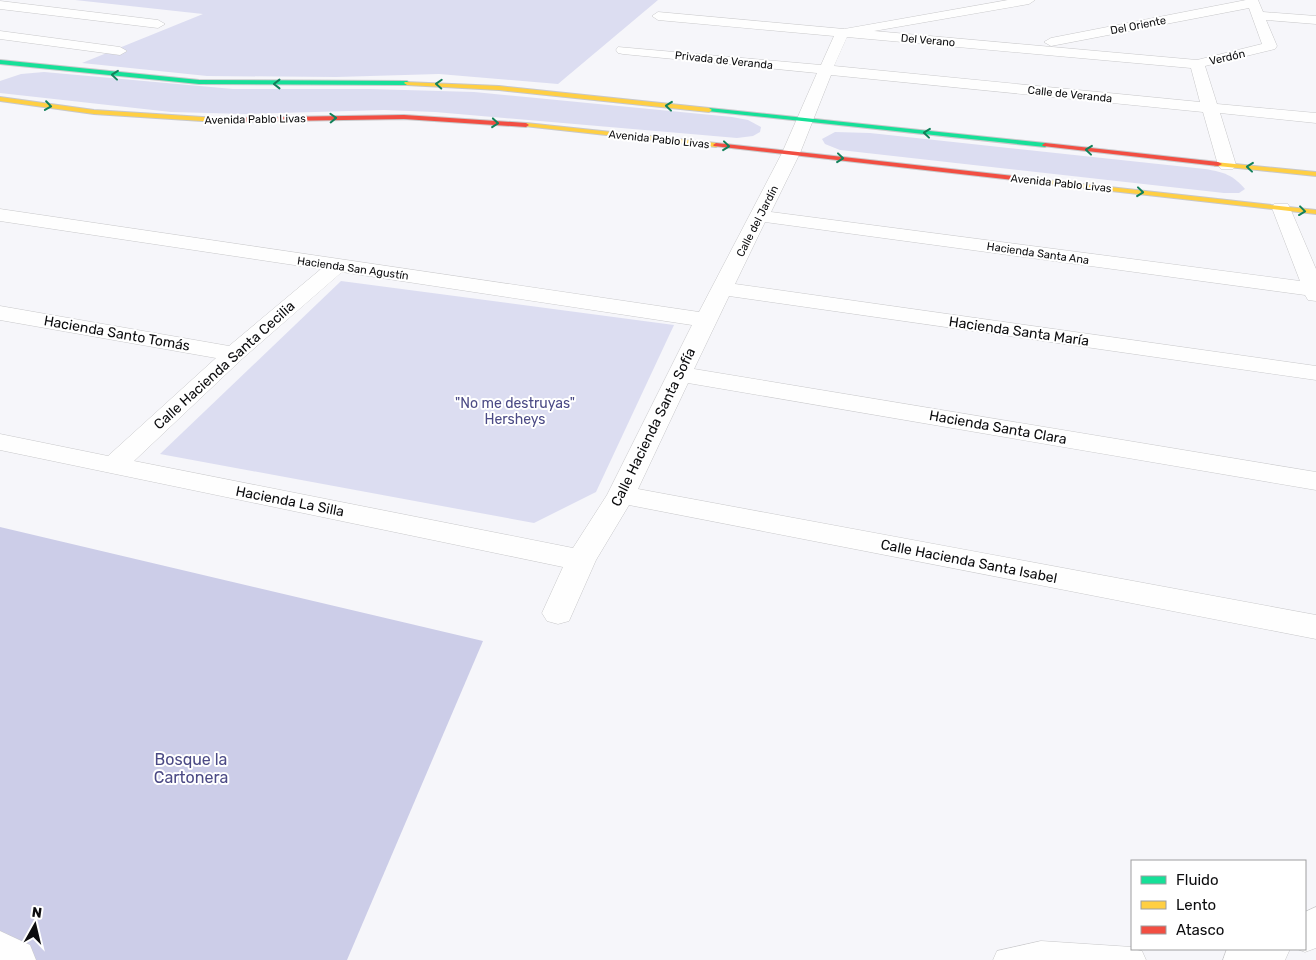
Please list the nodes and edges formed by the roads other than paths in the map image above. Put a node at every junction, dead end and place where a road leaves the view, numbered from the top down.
1 (1029, 0) edge
2 (1253, 1) edge
3 (0, 5) edge
4 (726, 7) dead end
5 (658, 16) dead end
6 (1260, 16) junction
7 (1316, 20) edge
8 (712, 21) junction
9 (158, 24) dead end
10 (842, 32) junction
11 (0, 36) edge
12 (1023, 48) junction
13 (120, 50) dead end
14 (623, 50) dead end
15 (0, 62) edge
16 (1197, 64) junction
17 (51, 68) junction
18 (825, 70) junction
19 (8, 74) dead end
20 (0, 99) edge
21 (1210, 108) junction
22 (1316, 118) edge
23 (805, 120) junction
24 (791, 153) junction
25 (1227, 165) junction
26 (1316, 174) edge
27 (1281, 208) junction
28 (1316, 212) edge
29 (0, 215) edge
30 (760, 216) junction
31 (337, 266) junction
32 (723, 289) junction
33 (1315, 291) edge
34 (0, 313) edge
35 (706, 320) junction
36 (234, 354) junction
37 (1316, 373) edge
38 (680, 374) junction
39 (0, 442) edge
40 (113, 466) junction
41 (1316, 481) edge
42 (621, 495) junction
43 (581, 560) junction
44 (558, 613) dead end
45 (1316, 627) edge
46 (1267, 950) edge
47 (0, 952) edge
48 (15, 960) edge
49 (1006, 960) edge
50 (1132, 960) edge
51 (1244, 960) edge

1 - 10 street
2 - 6 street, Verdón
2 - 12 street, Del Oriente
3 - 9 street
4 - 8 street
5 - 8 street, Del Verano
6 - 7 street
6 - 16 street, Verdón
8 - 10 street, Del Verano
10 - 12 street, Del Verano
10 - 18 street, Calle del Jardín
11 - 13 street
12 - 16 street, Del Verano
14 - 18 street, Privada de Veranda
15 - 17 main road
16 - 21 street, Verdón
17 - 19 main road
23 -> 17 main road
18 - 21 street, Calle de Veranda
18 - 23 street, Calle del Jardín
20 -> 24 main road, Avenida Pablo Livas
21 - 22 street, Calle de Veranda
21 - 25 street, Verdón
23 - 24 street, Calle del Jardín
25 -> 23 main road
24 -> 27 main road, Avenida Pablo Livas
24 - 30 street, Calle del Jardín
26 -> 25 main road
27 -> 28 main road, Avenida Pablo Livas
27 - 33 street
29 - 31 street, Hacienda San Agustín
30 - 32 street, Calle del Jardín
30 - 33 street, Hacienda Santa Ana
31 - 35 street, Hacienda San Agustín
31 - 36 street, Calle Hacienda Santa Cecilia
32 - 35 street, Calle del Jardín
32 - 37 street, Hacienda Santa María
34 - 36 street, Hacienda Santo Tomás
35 - 38 street, Calle Hacienda Santa Sofía
36 - 40 street, Calle Hacienda Santa Cecilia
38 - 41 street, Hacienda Santa Clara
38 - 42 street, Calle Hacienda Santa Sofía
39 - 40 street, Hacienda La Silla
40 - 43 street, Hacienda La Silla
42 - 43 street, Calle Hacienda Santa Sofía
42 - 45 street, Calle Hacienda Santa Isabel
43 - 44 street, Calle Hacienda Santa Sofía
46 - 51 street
47 - 48 street
49 - 50 lane

